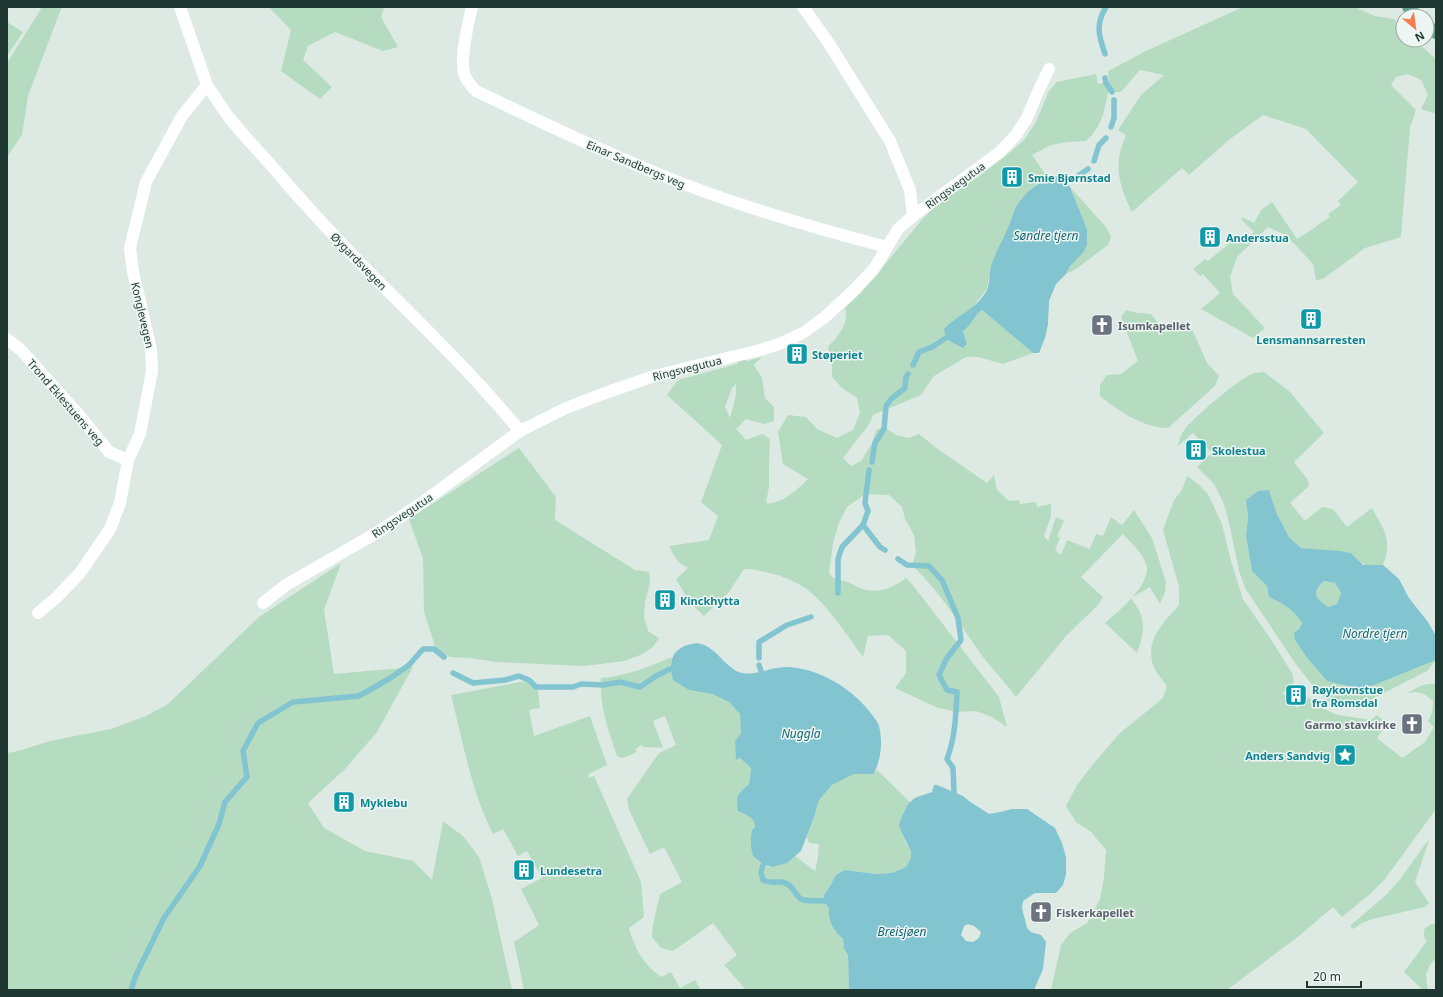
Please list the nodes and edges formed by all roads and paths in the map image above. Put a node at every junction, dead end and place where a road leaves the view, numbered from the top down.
1 (180, 7) edge
2 (472, 7) edge
3 (803, 7) edge
4 (1049, 69) dead end
5 (207, 85) junction
6 (913, 216) junction
7 (886, 247) junction
8 (7, 339) edge
9 (520, 431) junction
10 (128, 460) junction
11 (263, 603) dead end
12 (38, 613) dead end

1 - 5 street
2 - 7 street, Einar Sandbergs veg
3 - 6 street
4 - 6 street, Ringsvegutua
5 - 9 street, Øygardsvegen
5 - 10 street, Konglevegen
6 - 7 street, Ringsvegutua
7 - 9 street, Ringsvegutua
8 - 10 street, Trond Eklestuens veg
9 - 11 street, Ringsvegutua
10 - 12 street, Konglevegen

